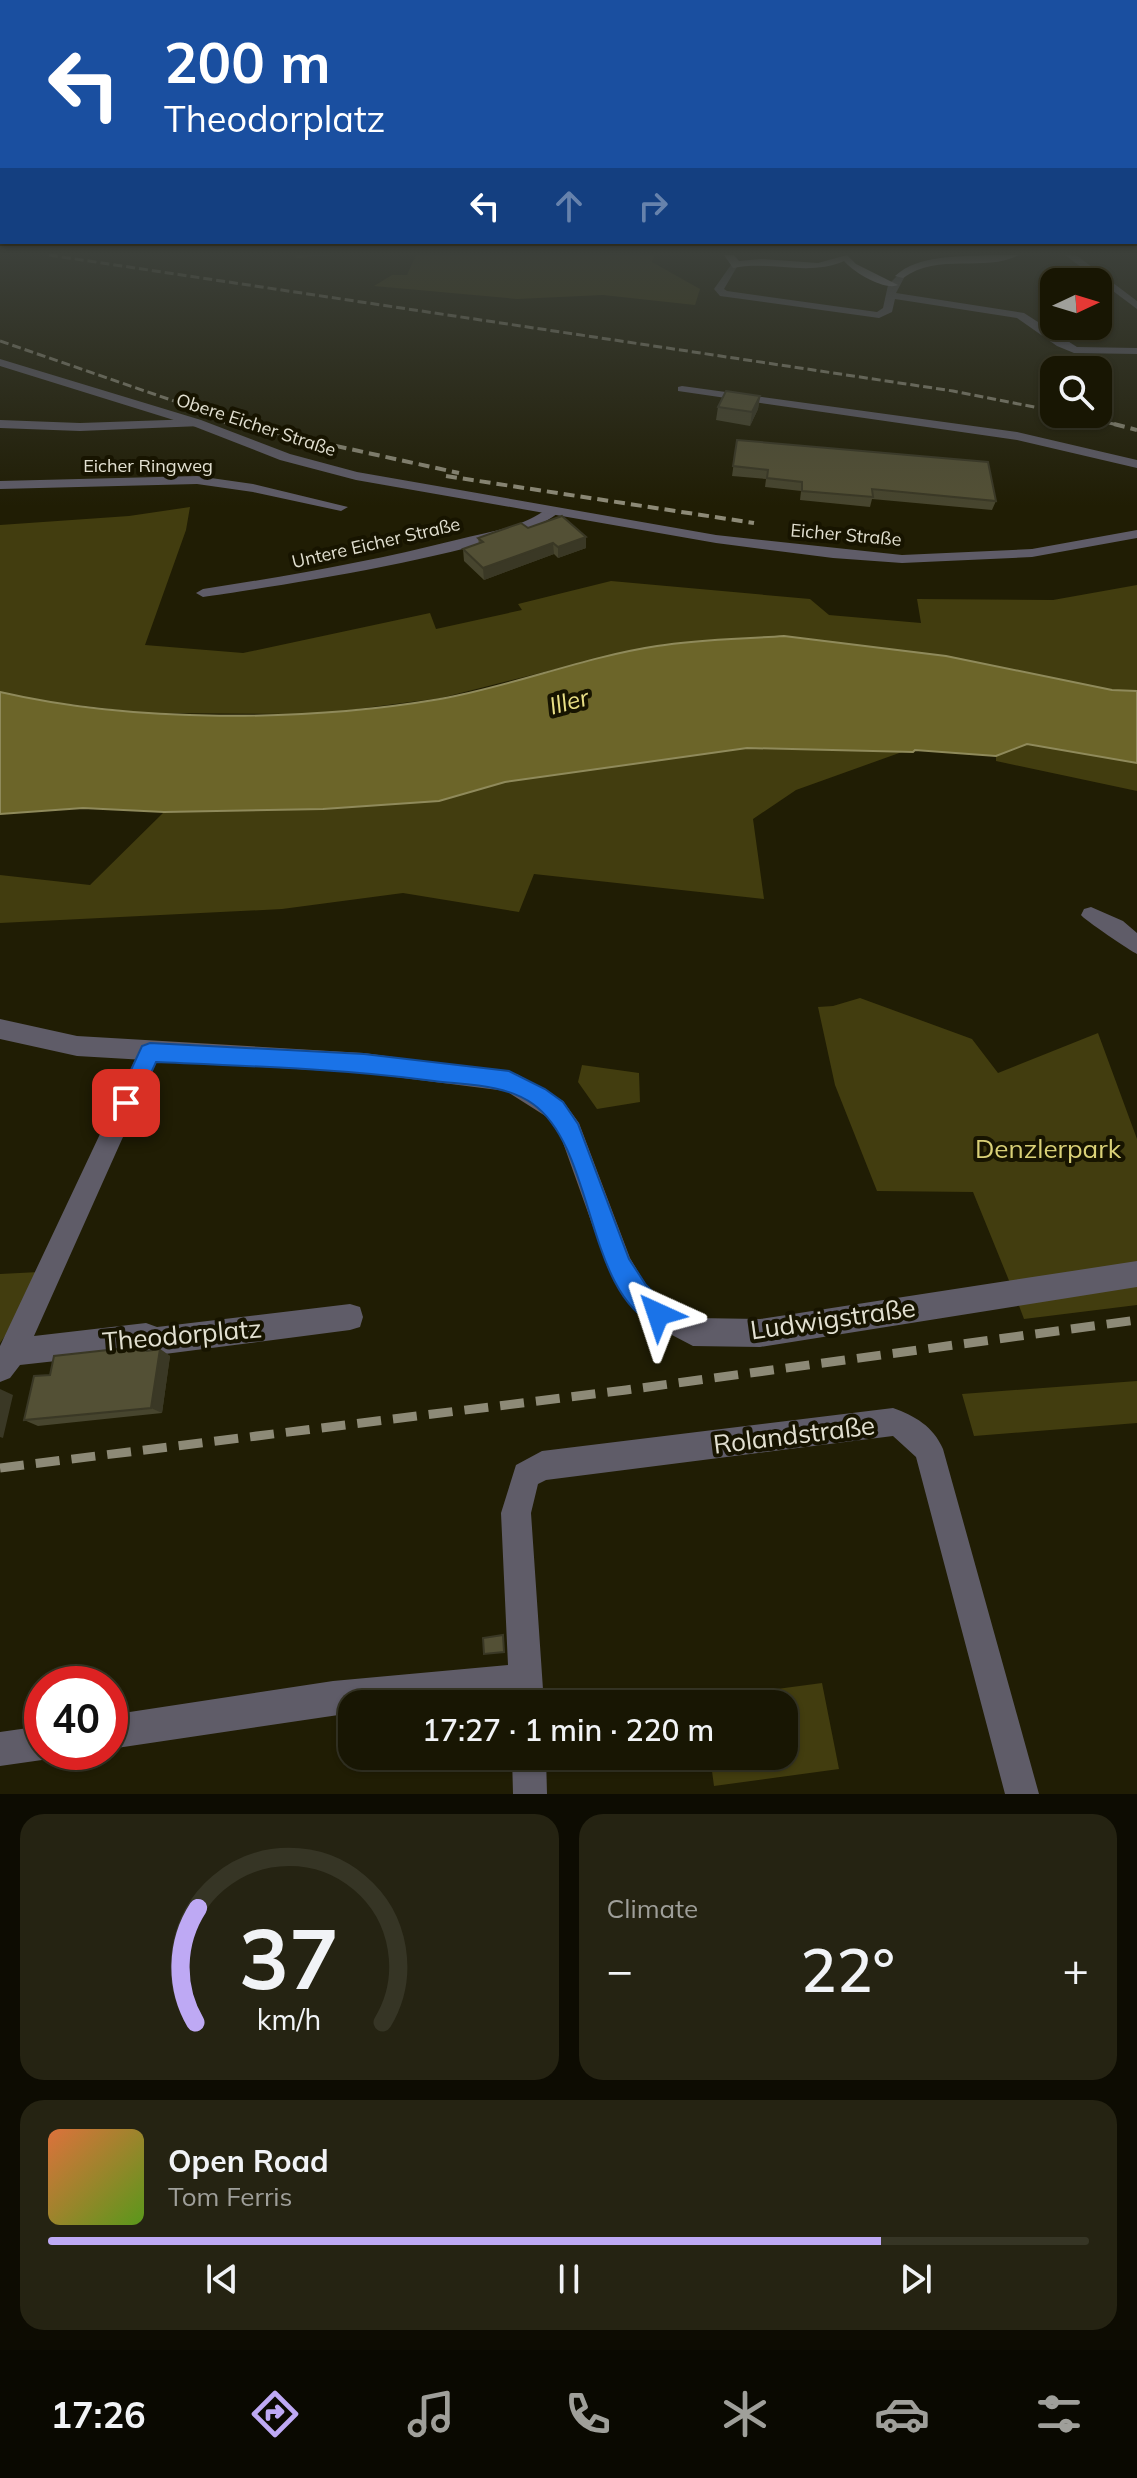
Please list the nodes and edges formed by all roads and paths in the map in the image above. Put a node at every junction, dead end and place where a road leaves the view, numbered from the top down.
1 (1056, 339) edge
2 (1137, 351) edge
3 (0, 362) edge
4 (682, 389) dead end
5 (173, 416) junction
6 (197, 423) junction
7 (0, 424) edge
8 (142, 425) junction
9 (1137, 464) edge
10 (0, 485) edge
11 (341, 507) dead end
12 (553, 511) junction
13 (1137, 534) edge
14 (203, 593) dead end
15 (1091, 915) dead end
16 (1137, 945) edge
17 (0, 1029) edge
18 (150, 1052) junction
19 (1137, 1274) edge
20 (350, 1317) dead end
21 (6, 1360) edge
22 (526, 1690) edge
23 (338, 1698) edge
24 (128, 1729) edge
25 (24, 1746) edge
26 (0, 1749) edge
27 (529, 1770) edge
28 (530, 1794) edge
29 (1022, 1794) edge

1 - 2 street
3 - 5 street, Obere Eicher Straße
4 - 9 street
5 - 6 street, Obere Eicher Straße
5 - 8 street
6 - 8 street
6 - 12 street, Obere Eicher Straße
7 - 8 street
10 - 11 street, Eicher Ringweg
12 - 13 street, Eicher Straße
12 - 14 street, Untere Eicher Straße
15 - 16 street
17 - 18 street, Ludwigstraße
18 - 19 street, Ludwigstraße
18 - 21 street, Theodorplatz
20 - 21 street, Theodorplatz
22 - 29 street, Rolandstraße
23 - 24 street
25 - 26 street
27 - 28 street

